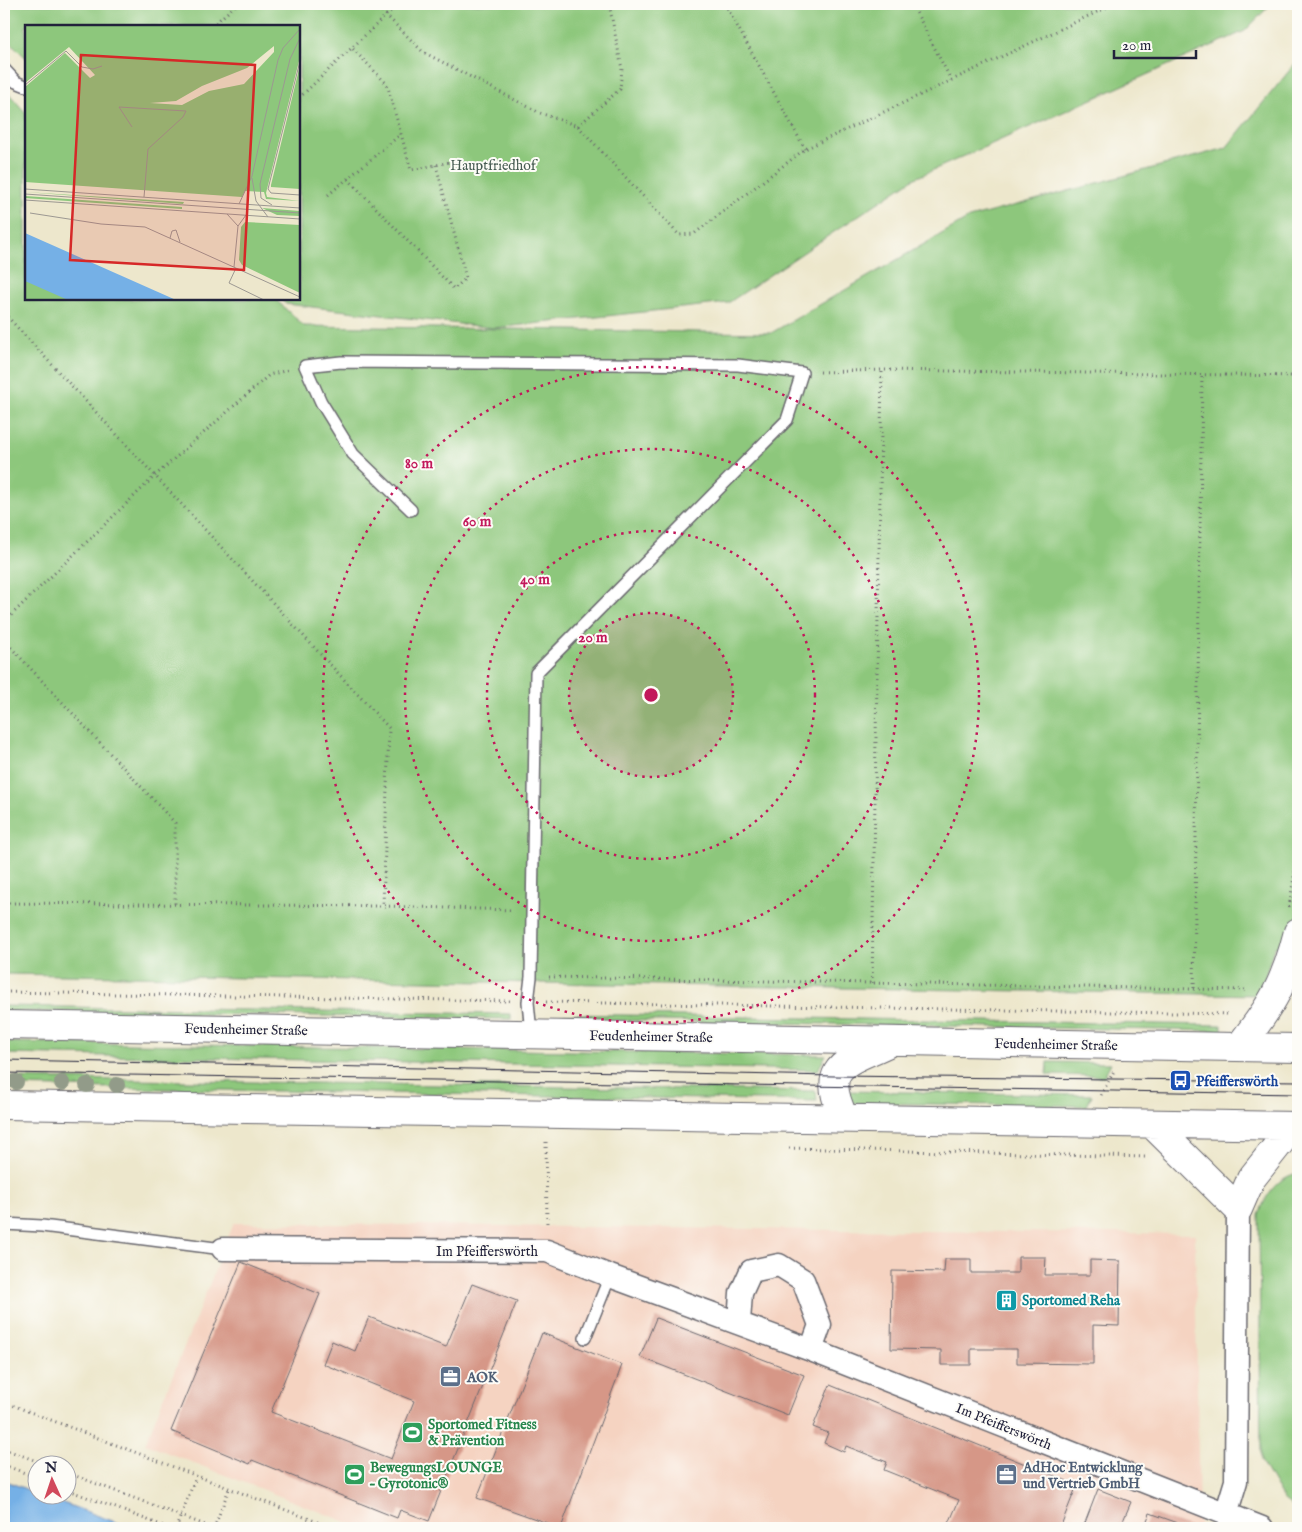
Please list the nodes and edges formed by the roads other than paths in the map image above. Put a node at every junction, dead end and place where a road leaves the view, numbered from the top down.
1 (4, 69) edge
2 (25, 86) edge
3 (410, 510) dead end
4 (1298, 932) edge
5 (4, 1025) edge
6 (530, 1033) junction
7 (894, 1040) junction
8 (1238, 1047) junction
9 (1298, 1048) edge
10 (4, 1105) edge
11 (844, 1118) junction
12 (1152, 1124) junction
13 (1296, 1126) edge
14 (1238, 1209) junction
15 (4, 1224) edge
16 (223, 1249) joint
17 (610, 1276) junction
18 (738, 1322) junction
19 (585, 1338) dead end
20 (810, 1350) junction
21 (1242, 1523) edge

1 - 2 lane
3 - 6 lane
4 - 8 main road
5 - 6 main road, Feudenheimer Straße
6 - 7 main road, Feudenheimer Straße
7 - 8 main road, Feudenheimer Straße
7 - 11 main road
8 - 9 main road, Feudenheimer Straße
10 - 11 main road
11 - 12 main road
12 - 13 main road
12 - 14 main road
13 - 14 main road
14 - 21 street, Im Pfeifferswörth
15 - 16 lane
16 - 17 street, Im Pfeifferswörth
17 - 18 street, Im Pfeifferswörth
17 - 19 lane
18 - 20 street, Im Pfeifferswörth
18 - 20 street
20 - 21 street, Im Pfeifferswörth

